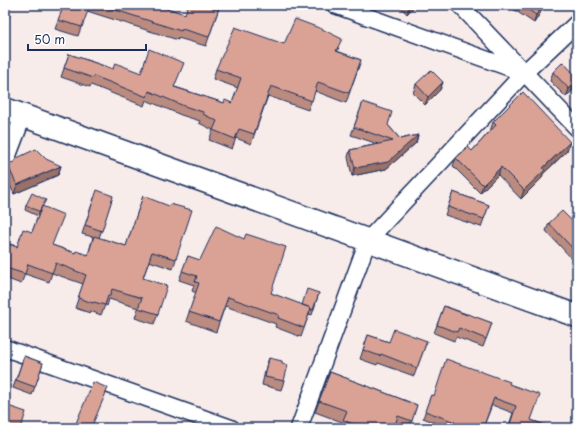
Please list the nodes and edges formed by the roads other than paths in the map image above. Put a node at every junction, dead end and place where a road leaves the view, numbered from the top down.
1 (335, 5) edge
2 (460, 5) edge
3 (577, 23) edge
4 (524, 73) junction
5 (14, 113) edge
6 (577, 128) edge
7 (5, 163) edge
8 (368, 240) junction
9 (577, 316) edge
10 (5, 348) edge
11 (231, 428) edge
12 (299, 428) edge

1 - 4 street
2 - 4 street
3 - 4 street
4 - 6 street
4 - 8 street
5 - 7 street
5 - 8 highway
8 - 9 highway
8 - 12 street
10 - 11 street

